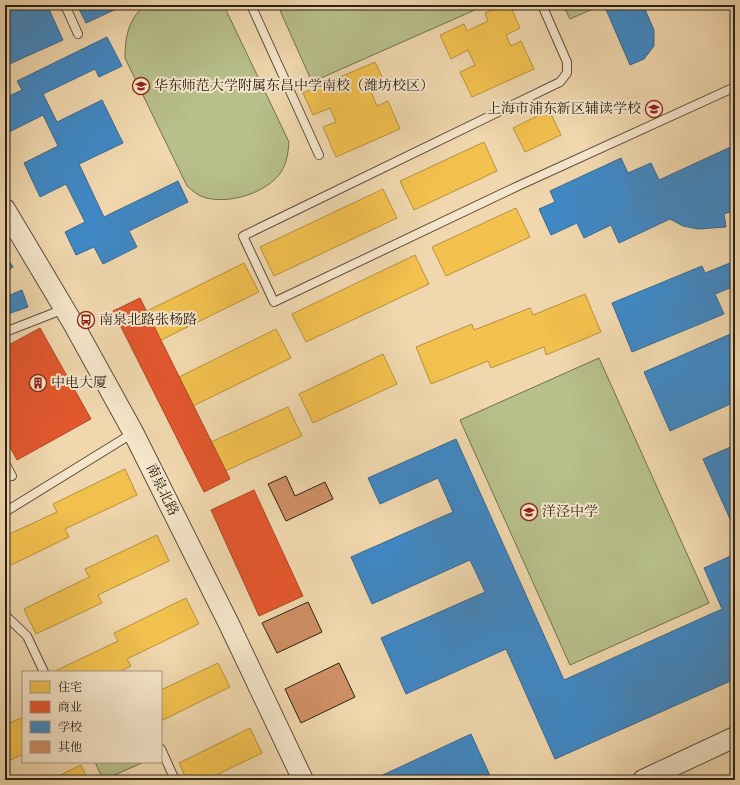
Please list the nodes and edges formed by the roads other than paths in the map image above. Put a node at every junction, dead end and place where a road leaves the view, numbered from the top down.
1 (64, 5) edge
2 (251, 5) edge
3 (542, 5) edge
4 (78, 34) dead end
5 (735, 87) edge
6 (319, 155) dead end
7 (5, 209) edge
8 (64, 309) junction
9 (5, 332) edge
10 (133, 432) junction
11 (5, 463) edge
12 (12, 476) dead end
13 (5, 512) edge
14 (5, 614) edge
15 (44, 671) edge
16 (735, 737) edge
17 (162, 751) edge
18 (649, 779) edge
19 (175, 780) edge
20 (303, 780) edge

1 - 4 lane
2 - 6 lane
3 - 5 lane
7 - 8 street, 南泉北路
8 - 9 lane
8 - 10 street, 南泉北路
10 - 13 lane
10 - 20 street, 南泉北路
11 - 12 lane
14 - 15 lane
16 - 18 street
17 - 19 lane

